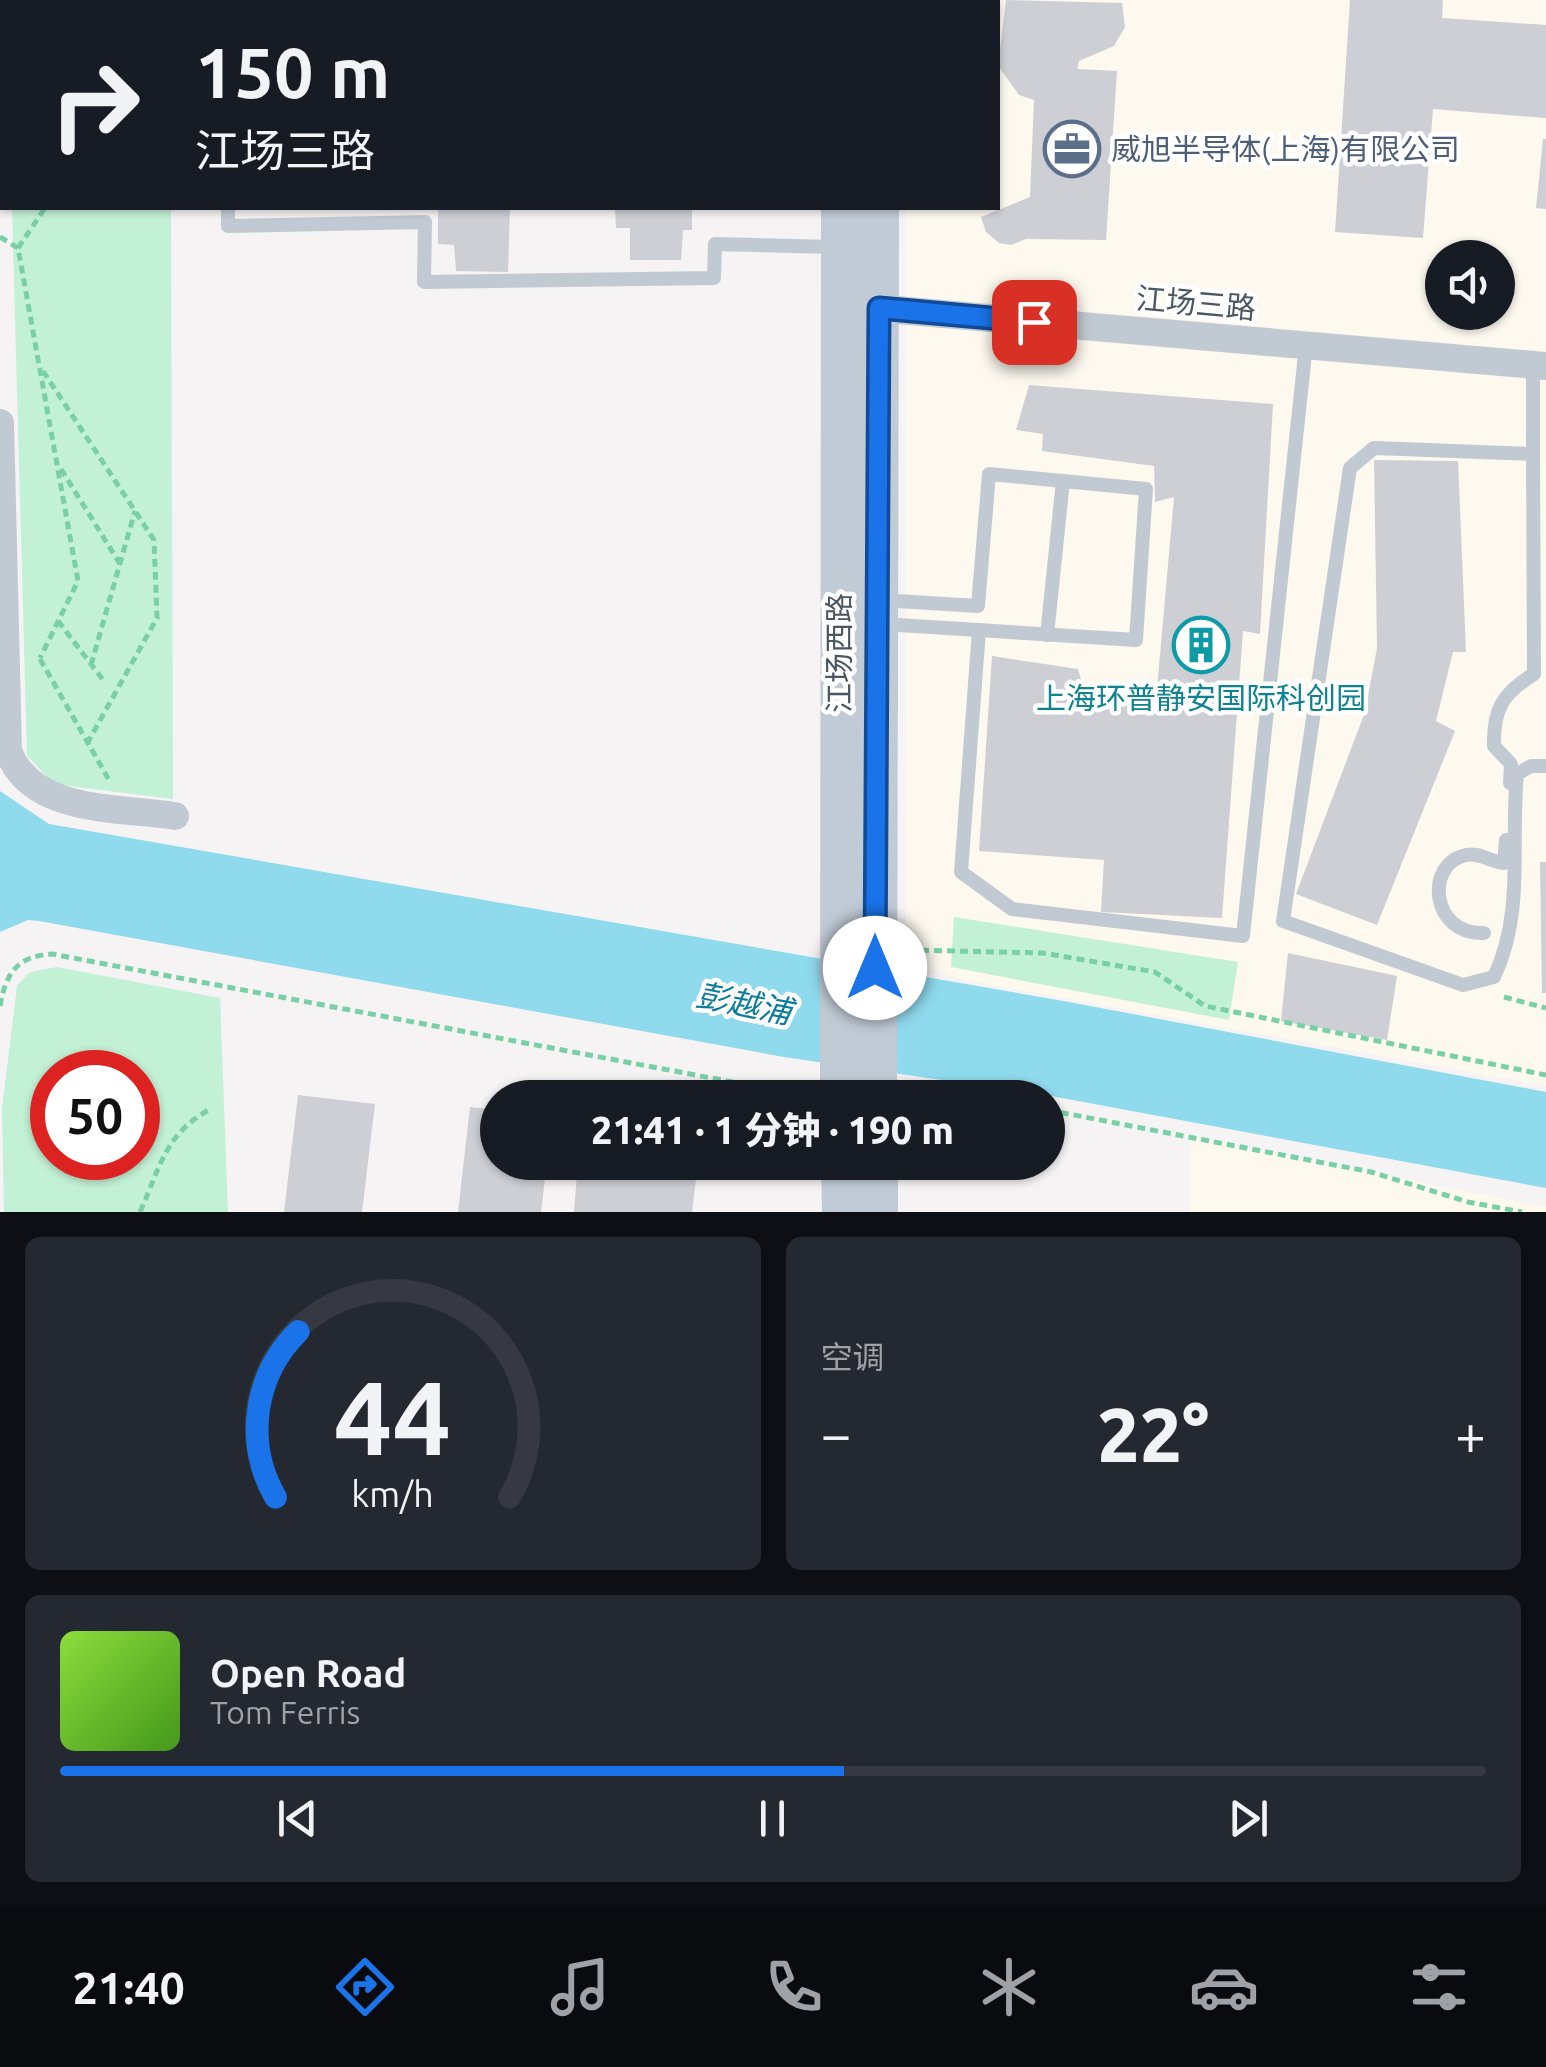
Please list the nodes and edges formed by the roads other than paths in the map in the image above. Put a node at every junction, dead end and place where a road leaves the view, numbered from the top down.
1 (228, 210) edge
2 (879, 210) edge
3 (841, 227) edge
4 (860, 307) junction
5 (1306, 345) junction
6 (1539, 365) edge
7 (0, 423) edge
8 (1534, 454) junction
9 (1063, 481) junction
10 (876, 612) junction
11 (979, 630) junction
12 (1047, 634) junction
13 (1540, 675) edge
14 (1511, 764) junction
15 (1538, 766) edge
16 (175, 816) dead end
17 (1484, 932) dead end
18 (863, 956) junction
19 (843, 1080) edge
20 (875, 1080) edge
21 (841, 1180) edge
22 (878, 1180) edge
23 (842, 1212) edge
24 (878, 1212) edge

1 - 3 lane
2 - 4 main road, 江场西路
3 - 4 main road, 江场西路
4 - 5 street, 江场三路
4 - 10 main road, 江场西路
4 - 18 main road, 江场西路
5 - 6 street, 江场三路
5 - 11 lane
6 - 8 lane
7 - 16 street
8 - 13 lane
8 - 15 lane
9 - 10 lane
9 - 12 lane
9 - 12 lane
10 - 11 lane
10 - 18 main road, 江场西路
11 - 12 lane
13 - 14 lane
14 - 15 lane
14 - 17 lane
18 - 19 main road, 江场西路
18 - 20 main road, 江场西路
21 - 23 main road
22 - 24 main road

